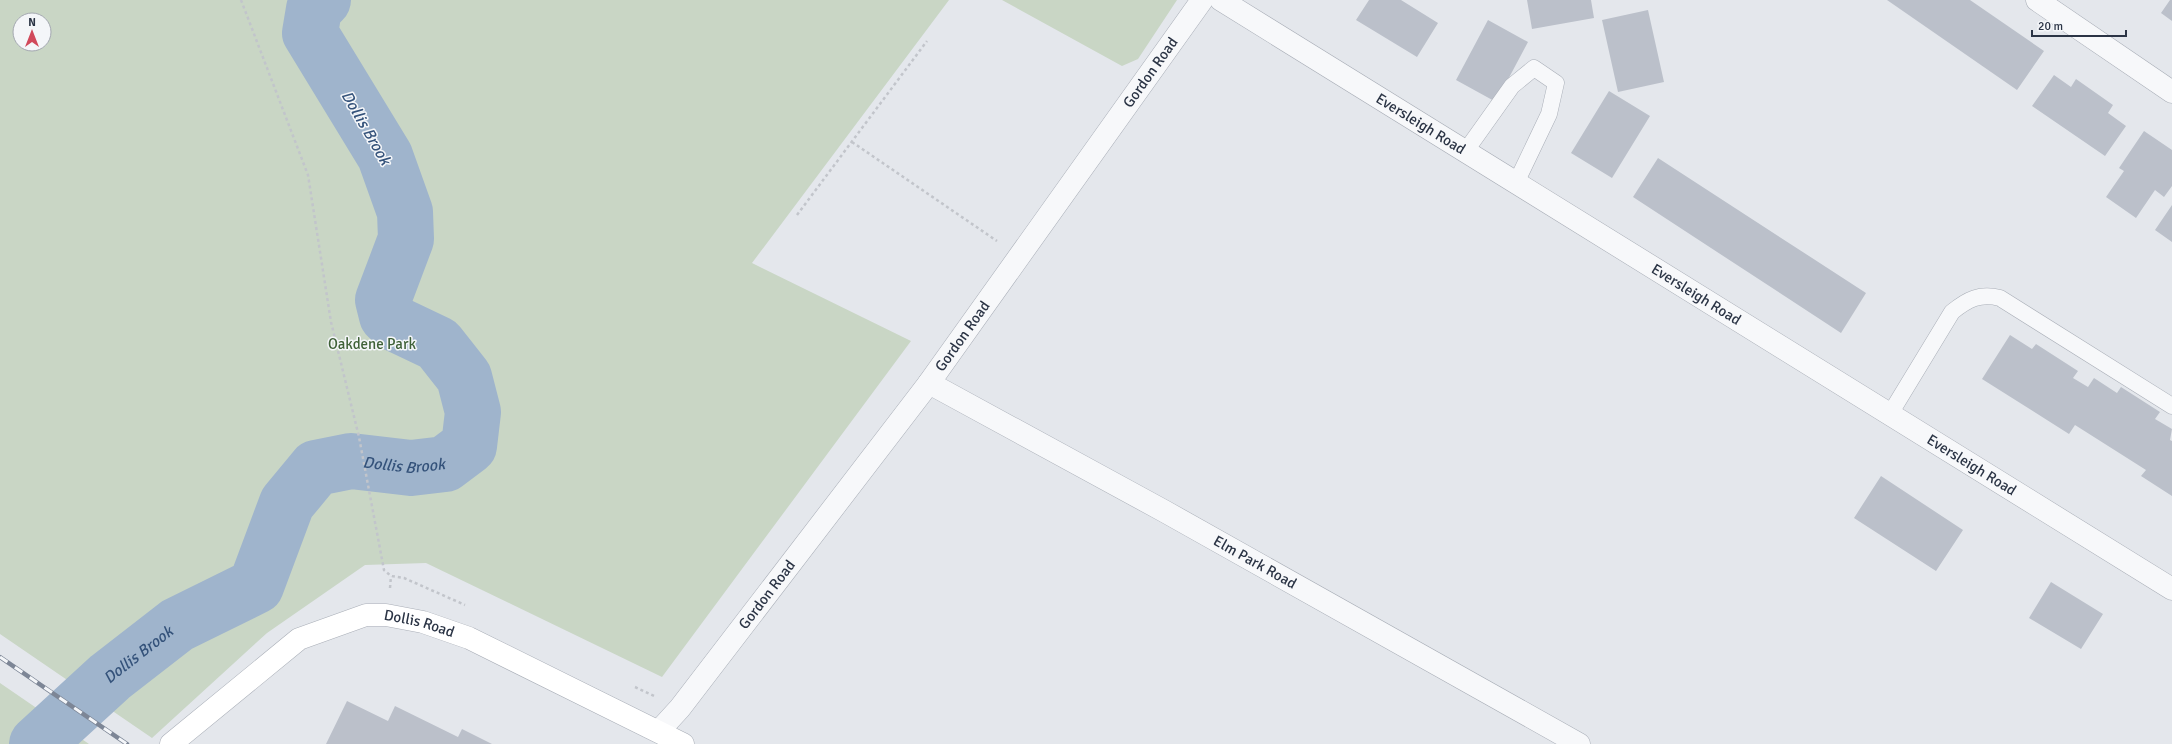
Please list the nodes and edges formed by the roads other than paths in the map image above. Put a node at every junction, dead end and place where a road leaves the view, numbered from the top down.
1 (1202, 0) edge
2 (1221, 0) edge
3 (2037, 0) edge
4 (2172, 92) edge
5 (1465, 152) junction
6 (1516, 183) junction
7 (929, 382) junction
8 (2172, 406) edge
9 (1890, 414) junction
10 (2172, 589) edge
11 (659, 731) junction
12 (171, 744) edge
13 (683, 744) edge
14 (1579, 744) edge

1 - 7 street, Gordon Road
2 - 5 street, Eversleigh Road
3 - 4 street
5 - 6 street, Eversleigh Road
5 - 6 lane
6 - 9 street, Eversleigh Road
7 - 11 street, Gordon Road
7 - 14 street, Elm Park Road
8 - 9 lane
9 - 10 street, Eversleigh Road
11 - 12 main road, Dollis Road
11 - 13 main road, Dollis Road

